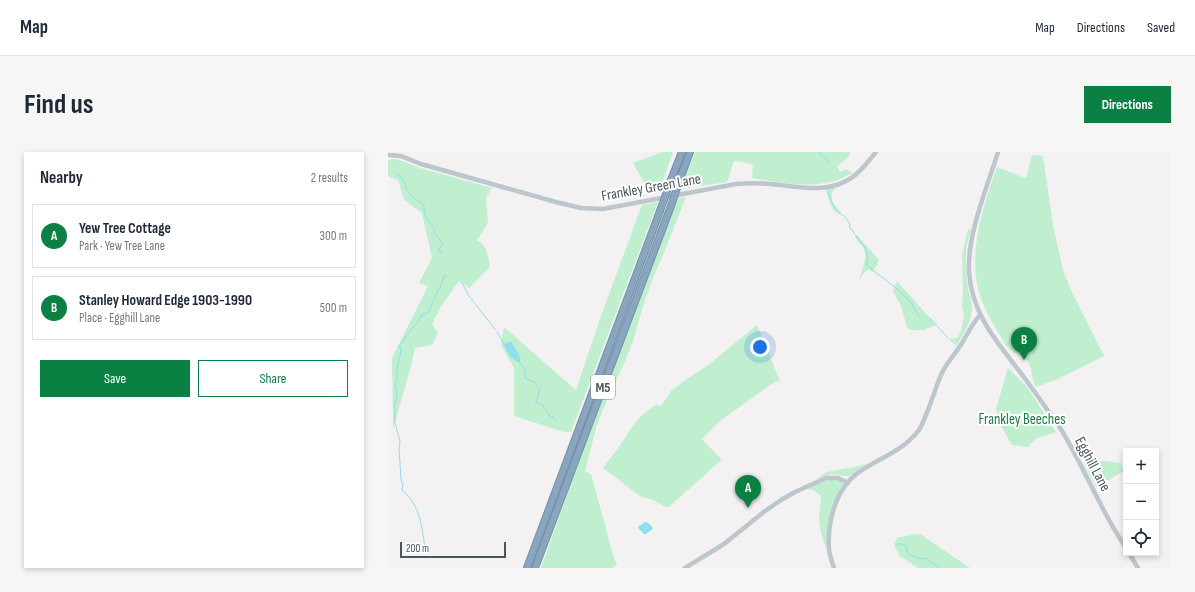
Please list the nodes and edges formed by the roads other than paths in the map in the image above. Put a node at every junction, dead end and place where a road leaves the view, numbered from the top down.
1 (682, 152) edge
2 (690, 152) edge
3 (876, 152) edge
4 (998, 152) edge
5 (388, 155) edge
6 (980, 315) junction
7 (848, 482) junction
8 (1123, 543) edge
9 (1131, 556) edge
10 (526, 568) edge
11 (535, 568) edge
12 (685, 568) edge
13 (834, 568) edge
14 (1138, 568) edge

1 - 10 highway, M5, bridge
2 - 11 highway, M5, bridge
3 - 5 street, Frankley Green Lane
4 - 6 street, Egghill Lane
6 - 7 street
6 - 8 street, Egghill Lane
7 - 12 street
7 - 13 street
9 - 14 street

